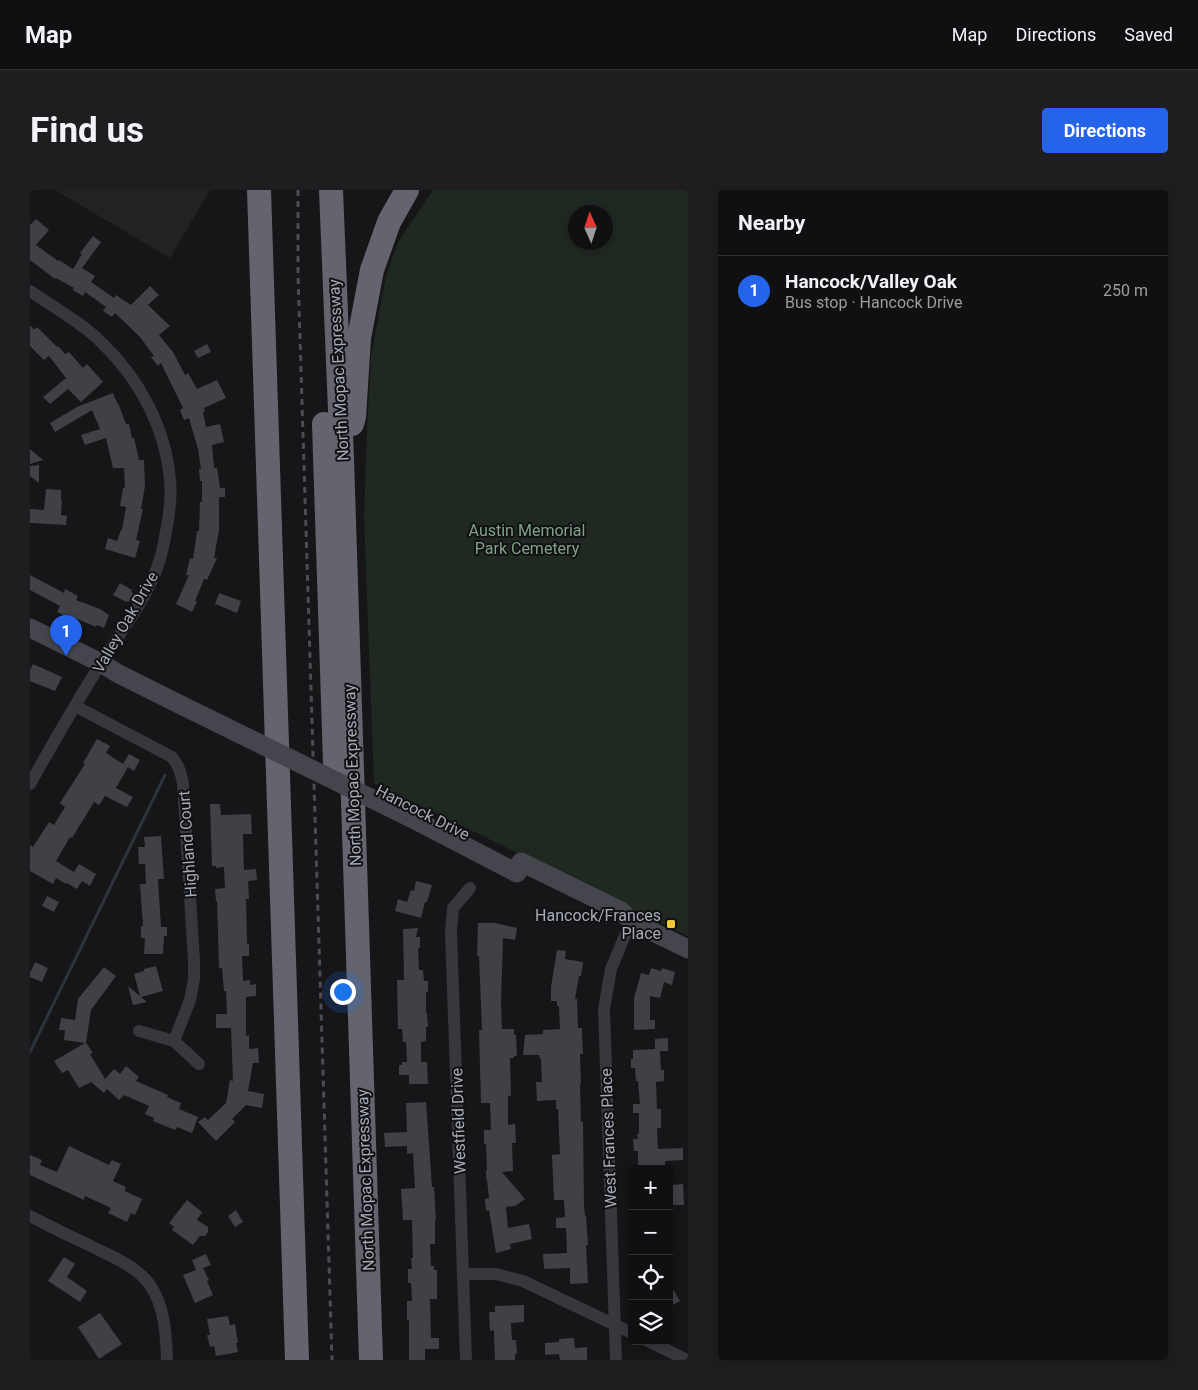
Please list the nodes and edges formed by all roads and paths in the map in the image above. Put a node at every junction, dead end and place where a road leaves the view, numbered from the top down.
1 (245, 190) edge
2 (259, 190) edge
3 (274, 190) edge
4 (317, 190) edge
5 (331, 190) edge
6 (407, 190) edge
7 (327, 285) junction
8 (261, 290) junction
9 (30, 291) edge
10 (342, 459) junction
11 (30, 628) edge
12 (101, 663) junction
13 (75, 706) junction
14 (30, 784) edge
15 (470, 888) dead end
16 (631, 921) junction
17 (688, 948) edge
18 (139, 1030) dead end
19 (174, 1040) junction
20 (198, 1064) dead end
21 (30, 1216) edge
22 (463, 1274) junction
23 (615, 1325) junction
24 (628, 1331) edge
25 (656, 1345) edge
26 (167, 1360) edge
27 (297, 1360) edge
28 (312, 1360) edge
29 (355, 1360) edge
30 (371, 1360) edge
31 (466, 1360) edge
32 (616, 1360) edge
33 (687, 1360) edge

1 - 8 highway
2 - 8 highway
3 - 28 highway
4 - 7 highway
5 - 7 highway, North Mopac Expressway
6 - 10 highway
7 - 10 highway, North Mopac Expressway
7 - 29 highway
8 - 27 highway
9 - 12 street, Valley Oak Drive
10 - 30 highway, North Mopac Expressway
11 - 12 street, Hancock Drive
12 - 13 street, Valley Oak Drive
12 - 16 street, Hancock Drive
13 - 14 street, Valley Oak Drive
13 - 19 street, Highland Court
15 - 22 street, Westfield Drive
16 - 17 street, Hancock Drive
16 - 23 street, West Frances Place
18 - 19 street
19 - 20 street
21 - 26 street
22 - 23 street
22 - 31 street, Westfield Drive
23 - 24 street
23 - 32 street, West Frances Place
25 - 33 street

